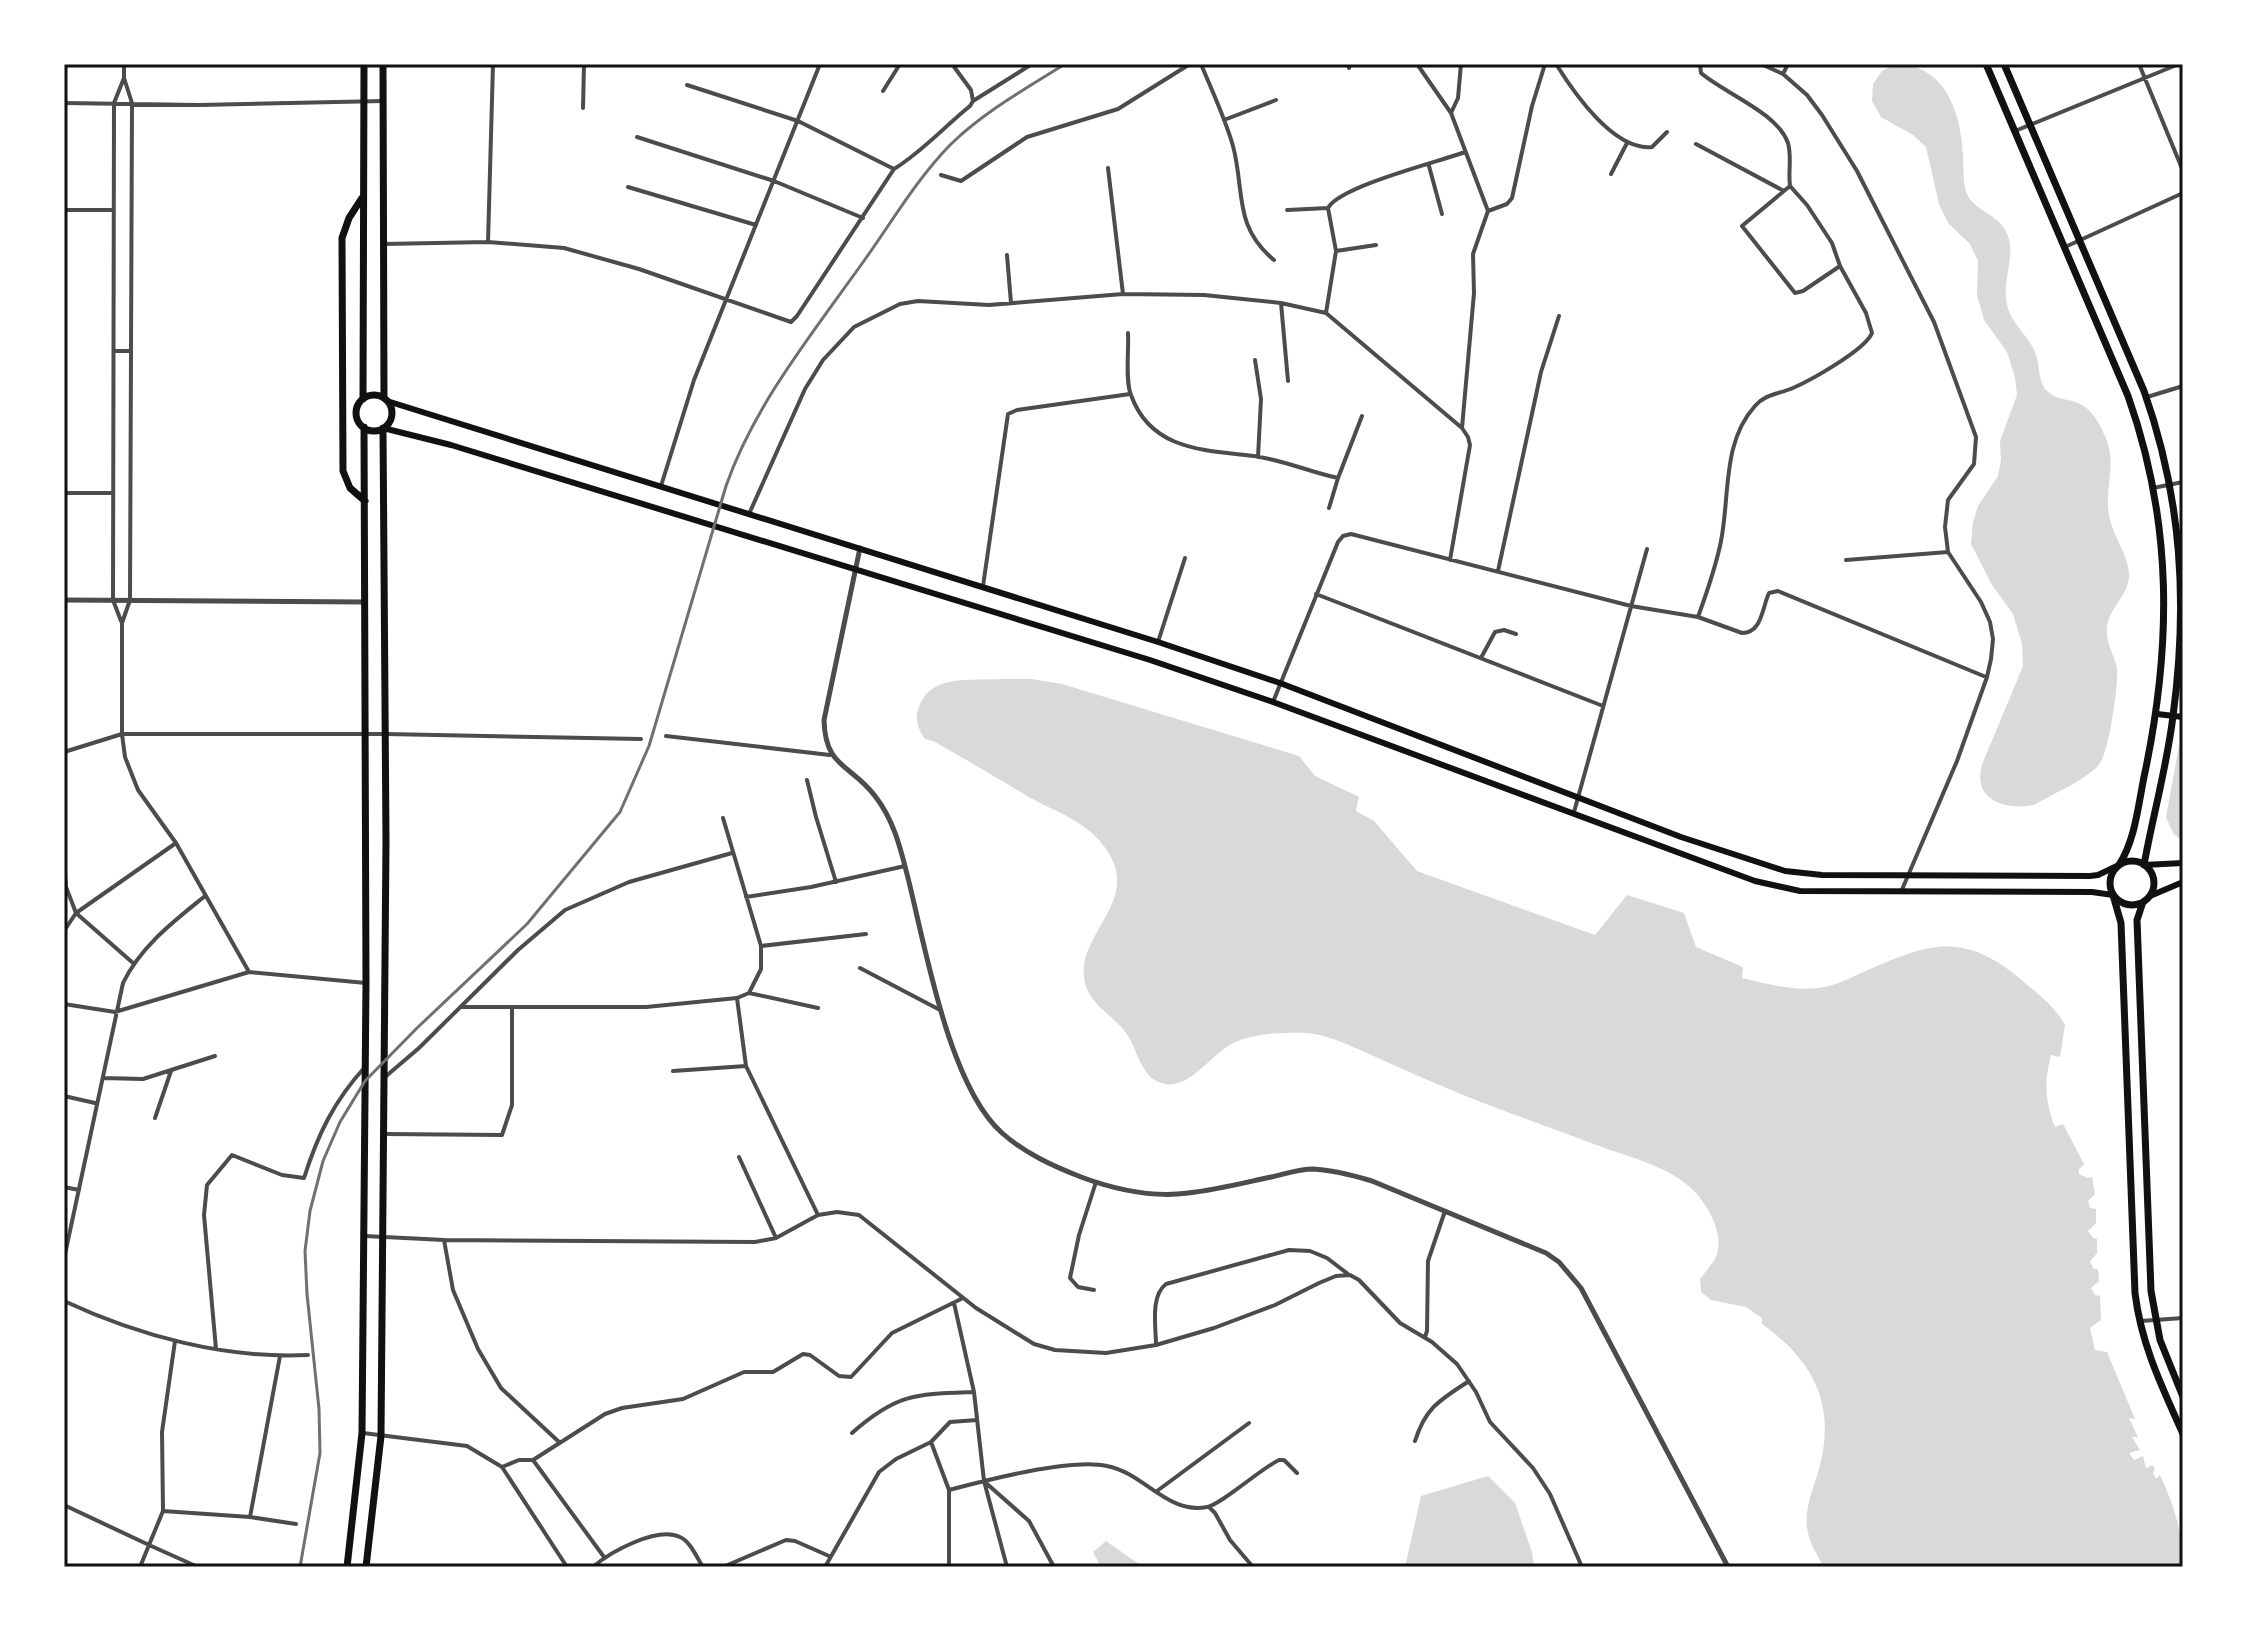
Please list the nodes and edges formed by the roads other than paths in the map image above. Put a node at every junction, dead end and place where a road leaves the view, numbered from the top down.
1 (124, 64) edge
2 (364, 64) edge
3 (383, 64) edge
4 (493, 64) edge
5 (584, 64) edge
6 (820, 64) edge
7 (900, 64) edge
8 (952, 64) edge
9 (1032, 64) edge
10 (1190, 64) edge
11 (1201, 64) edge
12 (1417, 64) edge
13 (1461, 64) edge
14 (1545, 64) edge
15 (1556, 64) edge
16 (1700, 64) edge
17 (1761, 64) edge
18 (1788, 64) edge
19 (1986, 64) edge
20 (2004, 64) edge
21 (2139, 64) edge
22 (2179, 64) edge
23 (1783, 74) junction
24 (124, 78) junction
25 (2145, 78) junction
26 (687, 85) dead end
27 (883, 91) dead end
28 (1276, 100) dead end
29 (363, 101) junction
30 (383, 101) junction
31 (973, 101) junction
32 (64, 103) edge
33 (114, 103) junction
34 (132, 103) junction
35 (583, 108) dead end
36 (1451, 113) junction
37 (1224, 120) junction
38 (798, 121) junction
39 (2030, 125) junction
40 (2015, 131) junction
41 (1667, 132) dead end
42 (637, 137) dead end
43 (1627, 143) junction
44 (1696, 144) dead end
45 (1465, 152) junction
46 (1429, 165) junction
47 (1108, 168) dead end
48 (894, 169) junction
49 (2183, 171) edge
50 (1611, 174) dead end
51 (941, 175) dead end
52 (774, 181) junction
53 (1790, 186) junction
54 (628, 187) dead end
55 (1784, 191) junction
56 (2183, 193) edge
57 (363, 196) junction
58 (1328, 208) junction
59 (64, 210) edge
60 (114, 210) junction
61 (1287, 210) dead end
62 (1488, 211) junction
63 (1442, 214) dead end
64 (863, 218) junction
65 (756, 225) junction
66 (2080, 241) junction
67 (488, 242) junction
68 (383, 244) junction
69 (1376, 245) dead end
70 (2065, 248) junction
71 (1336, 251) junction
72 (1007, 255) dead end
73 (1274, 260) dead end
74 (1840, 266) junction
75 (1123, 294) junction
76 (728, 298) junction
77 (1011, 303) junction
78 (1281, 303) junction
79 (1326, 313) junction
80 (1559, 316) dead end
81 (1128, 333) dead end
82 (114, 351) junction
83 (131, 351) junction
84 (1255, 360) dead end
85 (1288, 381) dead end
86 (2183, 386) edge
87 (1130, 394) junction
88 (2146, 397) junction
89 (363, 399) junction
90 (386, 399) junction
91 (1362, 416) dead end
92 (364, 427) junction
93 (383, 428) junction
94 (1462, 428) junction
95 (1258, 457) junction
96 (1338, 478) junction
97 (2183, 482) edge
98 (2170, 484) junction
99 (661, 486) junction
100 (2153, 488) junction
101 (64, 493) edge
102 (113, 493) junction
103 (365, 501) junction
104 (1329, 508) dead end
105 (748, 514) junction
106 (860, 548) junction
107 (1647, 549) dead end
108 (1948, 552) junction
109 (1185, 558) dead end
110 (1450, 560) junction
111 (1846, 560) dead end
112 (856, 570) junction
113 (1498, 571) junction
114 (983, 586) junction
115 (1316, 594) junction
116 (64, 600) edge
117 (113, 600) junction
118 (130, 600) junction
119 (365, 602) junction
120 (1631, 606) junction
121 (1698, 617) junction
122 (122, 623) junction
123 (1516, 634) dead end
124 (1158, 642) junction
125 (1482, 657) junction
126 (1987, 677) junction
127 (1280, 683) junction
128 (1273, 702) junction
129 (1603, 706) junction
130 (2157, 714) junction
131 (2173, 716) junction
132 (2183, 717) edge
133 (122, 734) junction
134 (366, 734) junction
135 (386, 734) junction
136 (666, 736) dead end
137 (641, 739) dead end
138 (64, 752) edge
139 (830, 755) junction
140 (807, 780) dead end
141 (1579, 797) junction
142 (1574, 814) junction
143 (723, 818) dead end
144 (176, 843) junction
145 (732, 853) junction
146 (64, 863) edge
147 (2183, 863) edge
148 (2119, 865) junction
149 (2144, 865) junction
150 (905, 866) junction
151 (1785, 871) junction
152 (1908, 875) junction
153 (836, 882) junction
154 (2183, 882) edge
155 (1782, 887) junction
156 (1900, 892) junction
157 (2113, 895) junction
158 (205, 896) junction
159 (746, 897) junction
160 (2147, 899) junction
161 (76, 913) junction
162 (64, 931) edge
163 (866, 934) dead end
164 (761, 946) junction
165 (133, 963) junction
166 (860, 968) dead end
167 (249, 972) junction
168 (366, 983) junction
169 (749, 993) junction
170 (737, 998) junction
171 (64, 1004) edge
172 (461, 1007) junction
173 (512, 1008) junction
174 (818, 1008) dead end
175 (942, 1011) junction
176 (115, 1012) junction
177 (215, 1056) dead end
178 (746, 1066) junction
179 (365, 1067) junction
180 (171, 1071) junction
181 (673, 1071) dead end
182 (385, 1077) junction
183 (103, 1078) junction
184 (64, 1096) edge
185 (95, 1103) junction
186 (155, 1118) dead end
187 (385, 1133) junction
188 (739, 1157) dead end
189 (1096, 1182) junction
190 (64, 1187) edge
191 (79, 1190) junction
192 (1445, 1211) junction
193 (818, 1215) junction
194 (383, 1235) junction
195 (362, 1236) junction
196 (776, 1238) junction
197 (444, 1240) junction
198 (64, 1259) edge
199 (1350, 1275) junction
200 (1094, 1290) dead end
201 (962, 1298) junction
202 (64, 1301) edge
203 (954, 1303) junction
204 (2183, 1318) edge
205 (2155, 1319) junction
206 (2139, 1322) junction
207 (1425, 1337) junction
208 (175, 1341) junction
209 (1156, 1345) junction
210 (216, 1349) junction
211 (308, 1355) dead end
212 (280, 1356) junction
213 (1469, 1381) junction
214 (974, 1392) junction
215 (2183, 1397) edge
216 (977, 1420) junction
217 (1249, 1423) dead end
218 (362, 1433) junction
219 (852, 1433) dead end
220 (2183, 1434) edge
221 (381, 1436) junction
222 (1415, 1441) dead end
223 (559, 1442) junction
224 (931, 1442) junction
225 (533, 1460) junction
226 (502, 1467) junction
227 (1297, 1473) dead end
228 (984, 1481) junction
229 (949, 1490) junction
230 (1157, 1491) junction
231 (64, 1505) edge
232 (1209, 1507) junction
233 (163, 1511) junction
234 (250, 1517) junction
235 (296, 1524) dead end
236 (149, 1545) junction
237 (829, 1556) junction
238 (604, 1557) junction
239 (140, 1567) edge
240 (195, 1567) edge
241 (347, 1567) edge
242 (366, 1567) edge
243 (567, 1567) edge
244 (593, 1567) edge
245 (703, 1567) edge
246 (723, 1567) edge
247 (825, 1567) edge
248 (949, 1567) edge
249 (1007, 1567) edge
250 (1054, 1567) edge
251 (1253, 1567) edge
252 (1582, 1567) edge
253 (1728, 1567) edge

1 - 24 street
2 - 29 main road
3 - 30 main road
4 - 67 street
5 - 35 street
6 - 38 street
7 - 27 street
8 - 31 street
9 - 31 street
10 - 51 street
11 - 37 street
12 - 36 street
13 - 36 street
14 - 62 street
15 - 43 street
16 - 53 street
17 - 23 street
18 - 23 street
19 - 40 main road
20 - 39 main road
21 - 25 street
22 - 25 street
23 - 108 street
24 - 33 street
24 - 34 street
25 - 39 street
25 - 49 street
26 - 38 street
28 - 37 street
29 - 30 street
29 - 34 street
29 - 57 main road
30 - 68 main road
31 - 48 street
32 - 33 street
33 - 34 street
33 - 60 street
34 - 83 street
36 - 45 street
37 - 73 street
38 - 48 street
38 - 52 street
39 - 40 street
39 - 66 main road
40 - 70 main road
41 - 43 street
42 - 52 street
43 - 50 street
44 - 55 street
45 - 46 street
45 - 62 street
46 - 58 street
46 - 63 street
47 - 75 street
48 - 64 street
52 - 64 street
52 - 65 street
53 - 55 street
53 - 74 street
54 - 65 street
55 - 74 street
56 - 66 street
57 - 89 main road
57 - 103 main road
58 - 61 street
58 - 71 street
59 - 60 street
60 - 82 street
62 - 94 street
64 - 76 street
65 - 76 street
66 - 70 street
66 - 88 main road
67 - 68 street
67 - 76 street
68 - 90 main road
69 - 71 street
70 - 100 main road
71 - 79 street
72 - 77 street
74 - 121 street
75 - 77 street
75 - 78 street
76 - 99 street
77 - 105 street
78 - 79 street
78 - 85 street
79 - 94 street
80 - 113 street
81 - 87 street
82 - 83 street
82 - 102 street
83 - 118 street
84 - 95 street
86 - 88 street
87 - 95 street
87 - 114 street
88 - 98 main road
89 - 90 main road
89 - 92 main road
90 - 93 main road
90 - 99 main road
91 - 96 street
92 - 93 main road
92 - 103 main road
93 - 112 main road
93 - 135 main road
94 - 110 street
95 - 96 street
96 - 104 street
97 - 98 street
98 - 100 street
98 - 131 main road
99 - 105 main road
100 - 130 main road
101 - 102 street
102 - 117 street
103 - 119 main road
105 - 106 main road
106 - 112 street
106 - 114 main road
107 - 120 street
108 - 111 street
108 - 126 street
109 - 124 street
110 - 113 street
110 - 115 street
112 - 128 main road
112 - 139 street
113 - 120 street
114 - 124 main road
115 - 125 street
115 - 127 street
116 - 117 street
117 - 118 street
117 - 122 street
118 - 119 street
118 - 122 street
119 - 134 main road
120 - 121 street
120 - 129 street
121 - 126 street
122 - 133 street
123 - 125 street
124 - 127 main road
125 - 129 street
126 - 152 street
127 - 128 street
127 - 141 main road
128 - 142 main road
129 - 141 street
130 - 131 main road
130 - 148 main road
131 - 132 main road
131 - 149 main road
133 - 134 street
133 - 138 street
133 - 144 street
134 - 135 street
134 - 168 main road
135 - 137 street
135 - 182 main road
136 - 139 street
139 - 150 street
140 - 153 street
141 - 142 street
141 - 151 main road
142 - 155 main road
143 - 145 street
144 - 158 street
144 - 161 street
145 - 159 street
145 - 172 street
146 - 161 street
147 - 149 main road
148 - 149 main road
148 - 152 main road
148 - 157 main road
149 - 160 main road
150 - 153 street
150 - 175 street
151 - 152 main road
151 - 155 main road
152 - 156 street
153 - 159 street
154 - 160 main road
155 - 156 main road
156 - 157 main road
157 - 160 main road
157 - 206 main road
158 - 165 street
158 - 167 street
159 - 164 street
160 - 205 main road
161 - 162 street
161 - 165 street
163 - 164 street
164 - 169 street
165 - 176 street
166 - 175 street
167 - 168 street
167 - 176 street
168 - 179 main road
169 - 170 street
169 - 174 street
170 - 173 street
170 - 178 street
171 - 176 street
172 - 173 street
172 - 182 street
173 - 187 street
175 - 189 street
176 - 183 street
177 - 180 street
178 - 181 street
178 - 193 street
179 - 195 main road
179 - 210 street
180 - 183 street
180 - 186 street
182 - 187 main road
183 - 185 street
184 - 185 street
185 - 191 street
187 - 194 main road
188 - 196 street
189 - 192 street
189 - 200 street
190 - 191 street
191 - 198 street
192 - 207 street
192 - 253 street
193 - 196 street
193 - 201 street
194 - 195 street
194 - 197 street
194 - 221 main road
195 - 218 main road
196 - 197 street
197 - 223 street
199 - 207 street
199 - 209 street
199 - 209 street
201 - 203 street
201 - 209 street
202 - 208 street
203 - 214 street
203 - 223 street
204 - 205 street
205 - 206 street
205 - 215 main road
206 - 220 main road
207 - 213 street
208 - 210 street
208 - 233 street
210 - 212 street
211 - 212 street
212 - 234 street
213 - 222 street
213 - 252 street
214 - 216 street
214 - 219 street
216 - 224 street
216 - 228 street
217 - 230 street
218 - 221 street
218 - 241 main road
221 - 226 street
221 - 242 main road
223 - 225 street
224 - 229 street
224 - 237 street
225 - 226 street
225 - 238 street
226 - 243 street
227 - 232 street
228 - 229 street
228 - 230 street
228 - 249 street
228 - 250 street
229 - 248 street
230 - 232 street
231 - 236 street
232 - 251 street
233 - 234 street
233 - 236 street
234 - 235 street
236 - 239 street
236 - 240 street
237 - 246 street
237 - 247 street
238 - 244 street
238 - 245 street

